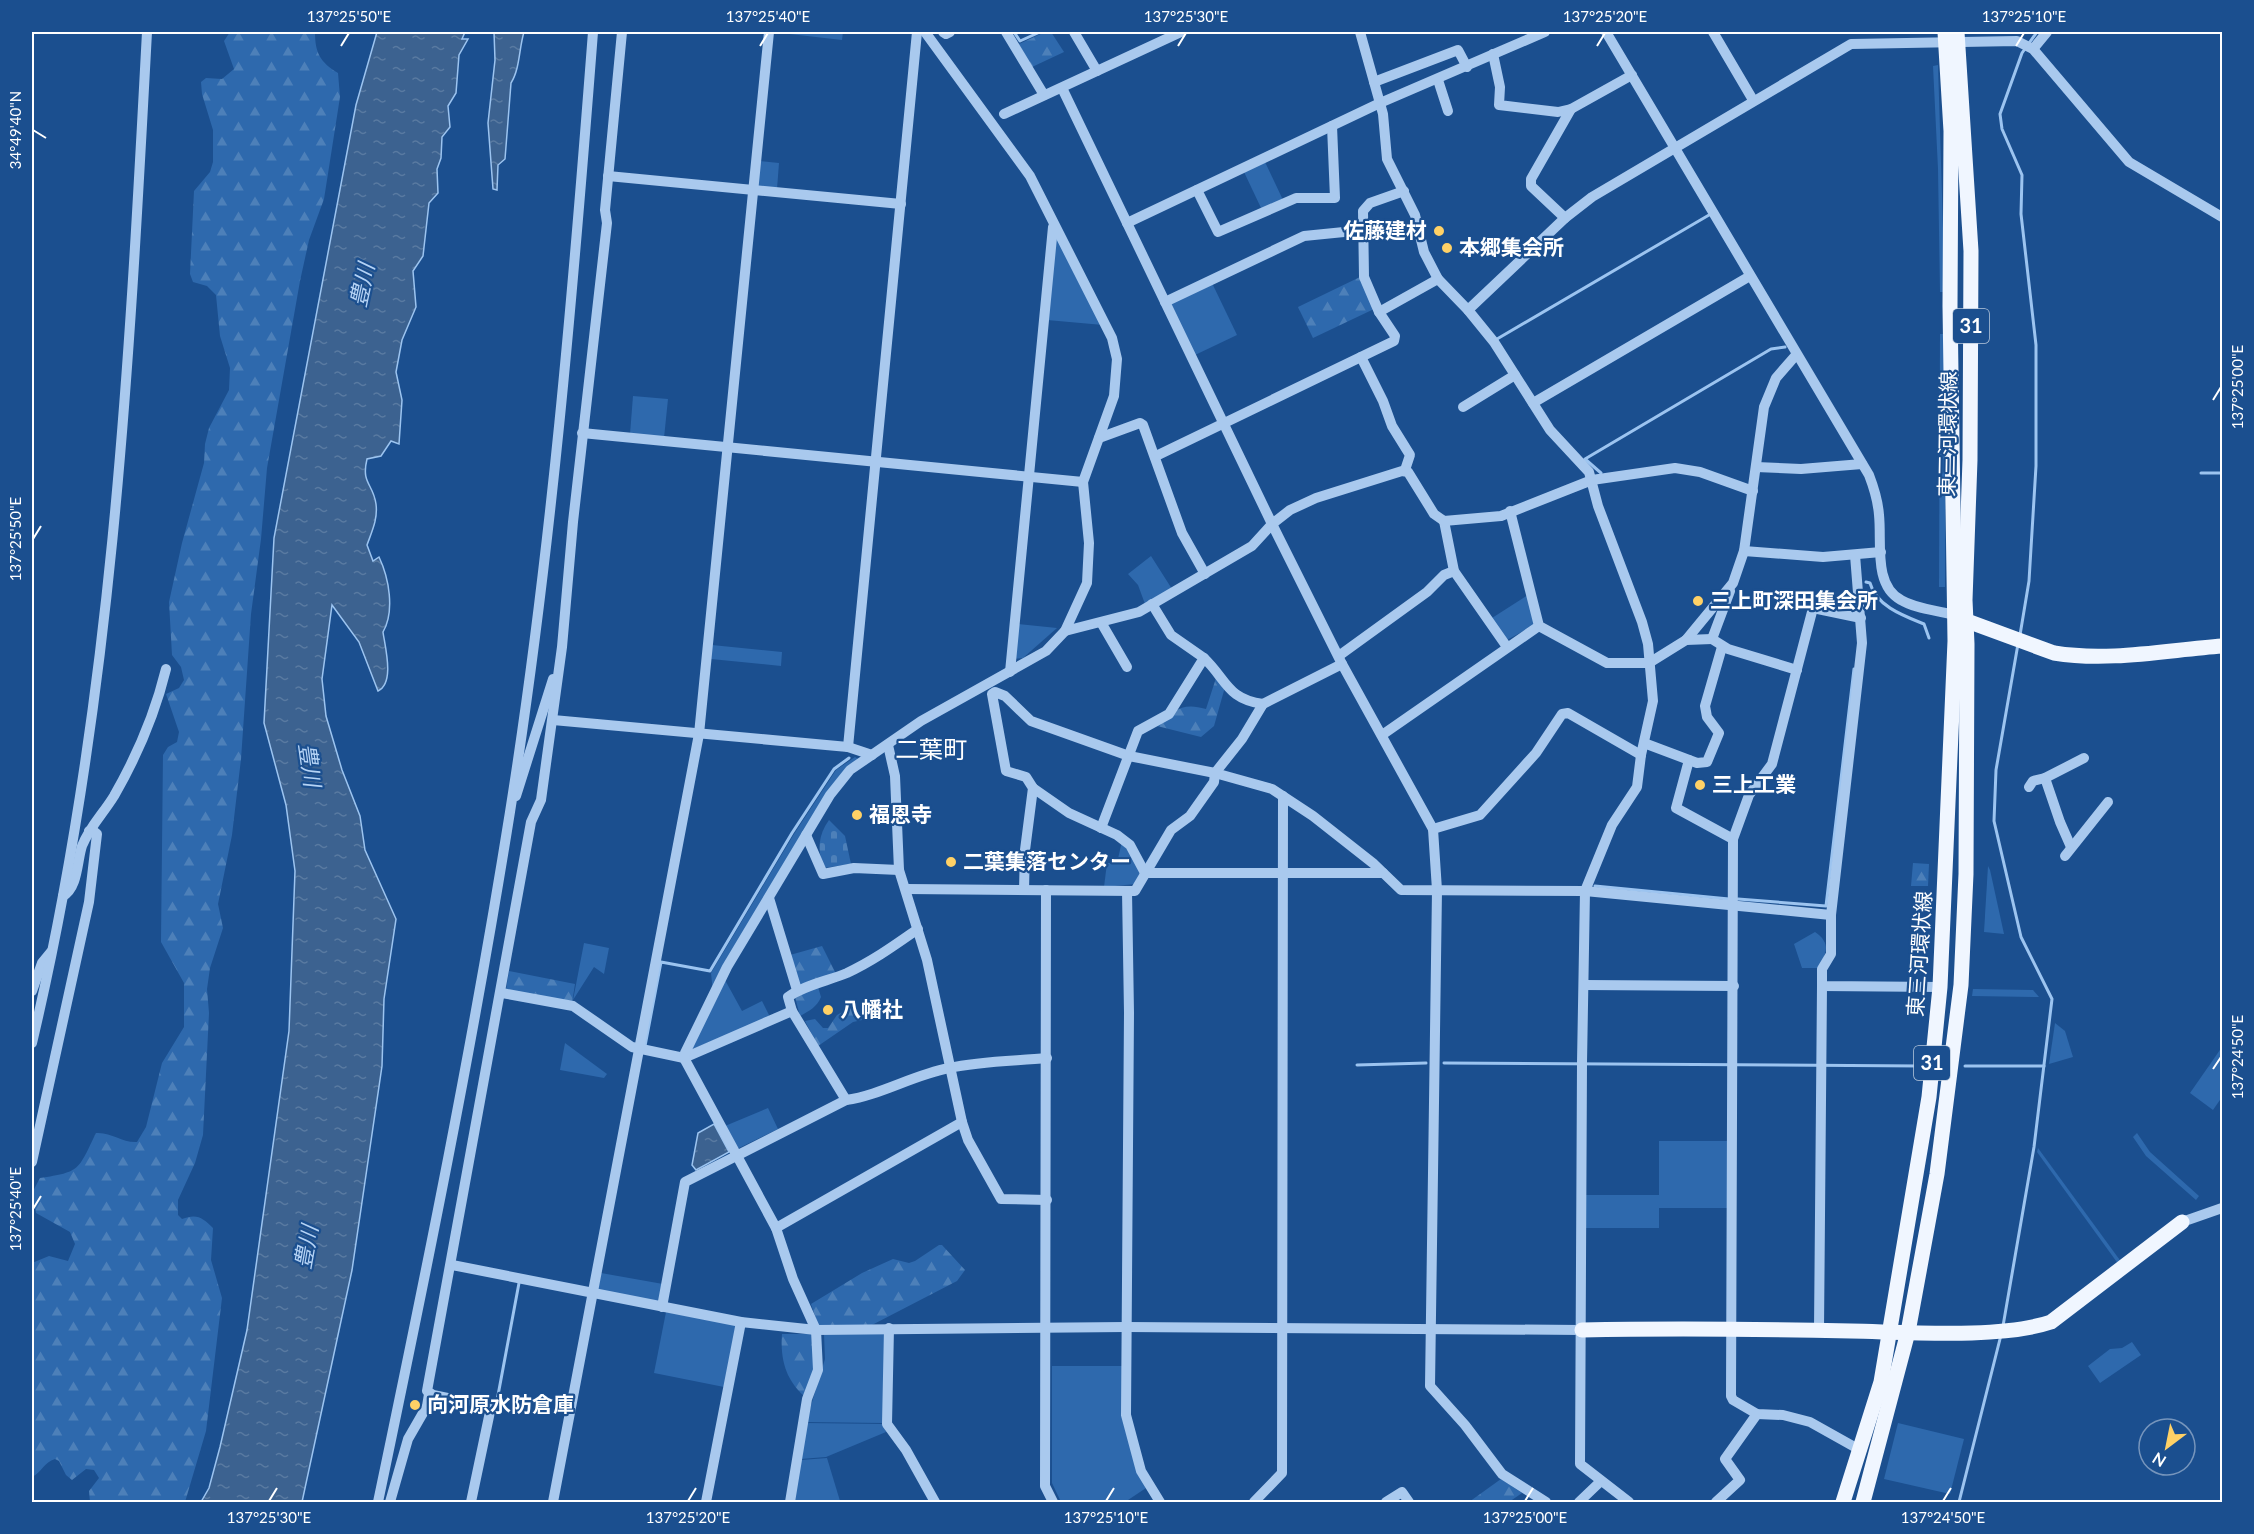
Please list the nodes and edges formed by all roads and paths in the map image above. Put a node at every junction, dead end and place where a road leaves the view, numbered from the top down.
1 (147, 32) edge
2 (593, 32) edge
3 (622, 32) edge
4 (769, 32) edge
5 (917, 32) edge
6 (925, 32) edge
7 (943, 32) edge
8 (950, 32) edge
9 (1006, 32) edge
10 (1074, 32) edge
11 (1181, 32) edge
12 (1360, 32) edge
13 (1545, 32) edge
14 (1605, 32) edge
15 (1713, 32) edge
16 (2047, 32) edge
17 (1952, 37) edge
18 (2028, 46) junction
19 (1493, 54) junction
20 (1467, 67) junction
21 (1097, 72) junction
22 (1632, 75) junction
23 (1438, 80) junction
24 (1374, 82) junction
25 (1062, 88) junction
26 (1044, 95) junction
27 (1753, 100) junction
28 (1380, 103) junction
29 (1571, 109) junction
30 (1448, 111) dead end
31 (1004, 114) dead end
32 (1332, 126) junction
33 (1676, 149) junction
34 (608, 176) junction
35 (753, 190) junction
36 (1197, 190) junction
37 (1404, 191) junction
38 (901, 204) junction
39 (2223, 217) edge
40 (1564, 218) junction
41 (1127, 223) junction
42 (1054, 224) junction
43 (1364, 230) junction
44 (1750, 276) junction
45 (1438, 279) junction
46 (1165, 302) junction
47 (1468, 309) junction
48 (1379, 312) junction
49 (1796, 355) junction
50 (1361, 357) junction
51 (1515, 375) junction
52 (1533, 403) junction
53 (1463, 407) dead end
54 (1223, 423) junction
55 (582, 433) junction
56 (1099, 438) junction
57 (727, 447) junction
58 (1156, 456) junction
59 (876, 462) junction
60 (1862, 464) junction
61 (1756, 467) junction
62 (1405, 471) junction
63 (1029, 477) junction
64 (1592, 480) junction
65 (1083, 482) junction
66 (1753, 491) junction
67 (1510, 511) junction
68 (1444, 521) junction
69 (1272, 524) junction
70 (1744, 551) junction
71 (1881, 552) junction
72 (1855, 555) junction
73 (1454, 571) junction
74 (1205, 574) junction
75 (1733, 583) junction
76 (1152, 604) junction
77 (1861, 618) junction
78 (1960, 618) junction
79 (1102, 624) junction
80 (1539, 626) junction
81 (1065, 631) junction
82 (1712, 639) junction
83 (1686, 640) junction
84 (2223, 646) edge
85 (1507, 647) junction
86 (1722, 647) junction
87 (1204, 658) junction
88 (1341, 660) junction
89 (559, 662) junction
90 (1649, 663) junction
91 (1127, 667) dead end
92 (166, 669) dead end
93 (1797, 670) junction
94 (1010, 672) junction
95 (1263, 704) junction
96 (553, 720) junction
97 (699, 734) junction
98 (1382, 735) junction
99 (1644, 743) junction
100 (888, 745) junction
101 (848, 747) junction
102 (872, 755) junction
103 (1641, 755) junction
104 (1129, 756) junction
105 (2084, 758) dead end
106 (1689, 760) junction
107 (1215, 773) junction
108 (2045, 778) junction
109 (2029, 787) dead end
110 (1033, 788) junction
111 (1283, 796) junction
112 (2108, 802) dead end
113 (511, 807) junction
114 (1101, 828) junction
115 (1433, 829) junction
116 (89, 831) junction
117 (806, 835) junction
118 (1733, 839) junction
119 (899, 870) junction
120 (1145, 873) junction
121 (1282, 873) junction
122 (1383, 873) junction
123 (906, 889) junction
124 (1024, 890) junction
125 (1046, 890) junction
126 (1437, 890) junction
127 (1127, 891) junction
128 (1586, 891) junction
129 (63, 896) junction
130 (769, 898) junction
131 (1734, 905) junction
132 (1832, 915) junction
133 (918, 929) junction
134 (52, 951) junction
135 (1584, 985) junction
136 (1734, 986) junction
137 (1822, 986) junction
138 (1941, 987) junction
139 (797, 990) junction
140 (32, 991) edge
141 (502, 993) junction
142 (792, 1011) junction
143 (32, 1043) edge
144 (639, 1050) junction
145 (684, 1058) junction
146 (1047, 1058) junction
147 (950, 1068) junction
148 (846, 1100) junction
149 (962, 1122) junction
150 (736, 1154) junction
151 (32, 1162) edge
152 (1047, 1200) junction
153 (2223, 1208) edge
154 (2181, 1222) joint
155 (776, 1228) junction
156 (452, 1265) junction
157 (593, 1293) junction
158 (662, 1306) junction
159 (741, 1322) junction
160 (1126, 1327) junction
161 (889, 1328) junction
162 (1046, 1328) junction
163 (1733, 1328) junction
164 (1282, 1329) junction
165 (1431, 1329) junction
166 (816, 1330) junction
167 (1582, 1330) junction
168 (1819, 1330) junction
169 (1889, 1331) junction
170 (1908, 1332) junction
171 (429, 1394) junction
172 (1756, 1414) junction
173 (1860, 1450) junction
174 (1601, 1481) junction
175 (378, 1503) edge
176 (390, 1503) edge
177 (471, 1503) edge
178 (553, 1503) edge
179 (706, 1503) edge
180 (790, 1503) edge
181 (935, 1503) edge
182 (1053, 1503) edge
183 (1160, 1503) edge
184 (1254, 1503) edge
185 (1386, 1503) edge
186 (1409, 1503) edge
187 (1546, 1503) edge
188 (1579, 1503) edge
189 (1629, 1503) edge
190 (1716, 1503) edge
191 (1843, 1503) edge
192 (1863, 1503) edge

1 - 129 street
2 - 113 street
3 - 34 street
4 - 35 street
5 - 38 street
6 - 42 street
7 - 8 street
9 - 26 street
10 - 21 street
11 - 21 street
12 - 24 street
13 - 19 street
14 - 22 street
15 - 27 street
16 - 18 street
17 - 18 street
17 - 27 street
17 - 78 main road, 東三河環状線 / 31
18 - 39 street
19 - 20 street
19 - 29 street
20 - 23 street
20 - 24 street
21 - 25 street
22 - 29 street
22 - 33 street
23 - 28 street
23 - 30 street
24 - 28 street
25 - 26 street
25 - 41 street
26 - 31 street
27 - 33 street
28 - 32 street
28 - 37 street
29 - 40 street
32 - 36 street
32 - 36 street
33 - 40 street
33 - 44 street
34 - 35 street
34 - 55 street
35 - 38 street
35 - 57 street
36 - 41 street
37 - 43 street
37 - 45 street
38 - 59 street
40 - 47 street
41 - 46 street
42 - 56 street
42 - 63 street
43 - 46 street
43 - 48 street
44 - 49 street
44 - 52 street
45 - 47 street
45 - 48 street
46 - 54 street
47 - 51 street
48 - 50 street
49 - 60 street
49 - 61 street
50 - 54 street
50 - 62 street
51 - 52 street
51 - 53 street
52 - 64 street
54 - 58 street
54 - 69 street
55 - 57 street
55 - 89 street
56 - 58 street
56 - 65 street
57 - 59 street
57 - 97 street
58 - 74 street
59 - 63 street
59 - 101 street
60 - 61 street
60 - 71 street
61 - 66 street
62 - 68 street
62 - 69 street
63 - 65 street
63 - 94 street
64 - 66 street
64 - 67 street
64 - 90 street
65 - 81 street
66 - 70 street
67 - 68 street
67 - 80 street
68 - 73 street
69 - 74 street
69 - 88 street
70 - 72 street
70 - 75 street
71 - 72 street
71 - 78 street
72 - 77 street
73 - 85 street
73 - 88 street
74 - 76 street
75 - 82 street
75 - 83 street
76 - 79 street
76 - 87 street
77 - 93 street
77 - 132 street
78 - 84 main road
78 - 138 main road, 東三河環状線 / 31
78 - 170 main road, 東三河環状線 / 31
79 - 81 street
79 - 91 street
80 - 85 street
80 - 90 street
81 - 94 street
82 - 83 street
82 - 86 street
83 - 90 street
85 - 98 street
86 - 93 street
86 - 106 street
87 - 95 street
87 - 104 street
88 - 95 street
88 - 98 street
89 - 96 street
89 - 113 street
90 - 99 street
92 - 116 street
93 - 118 street
94 - 100 street
95 - 107 street
96 - 97 street
96 - 141 street
97 - 101 street
97 - 144 street
98 - 115 street
99 - 103 street
99 - 106 street
100 - 102 street
100 - 119 street
101 - 102 street
102 - 117 street
103 - 115 street
103 - 128 street
104 - 107 street
104 - 110 street
104 - 114 street
105 - 108 street
106 - 118 street
107 - 111 street
107 - 120 street
108 - 109 street
108 - 112 street
110 - 114 street
110 - 124 street
111 - 121 street
111 - 122 street
113 - 175 street
114 - 120 street
115 - 126 street
116 - 129 street
116 - 151 street
117 - 119 street
117 - 130 street
118 - 131 street
119 - 123 street
120 - 121 street
120 - 127 street
121 - 122 street
121 - 164 street
122 - 126 street
123 - 124 street
123 - 133 street
124 - 125 street
125 - 127 street
125 - 146 street
126 - 128 street
126 - 165 street
127 - 160 street
128 - 131 street
128 - 135 street
129 - 134 street
130 - 139 street
130 - 145 street
131 - 132 street
131 - 136 street
132 - 137 street
133 - 139 street
133 - 147 street
134 - 140 street
134 - 143 street
135 - 136 street
135 - 167 street
136 - 163 street
137 - 138 street
137 - 168 street
138 - 169 main road, 東三河環状線 / 31
139 - 142 street
141 - 144 street
141 - 156 street
142 - 145 street
142 - 148 street
144 - 145 street
144 - 157 street
145 - 150 street
146 - 147 street
146 - 152 street
147 - 148 street
147 - 149 street
148 - 150 street
149 - 152 street
149 - 155 street
150 - 155 street
150 - 158 street
152 - 162 street
153 - 154 street
154 - 170 main road
155 - 166 street
156 - 157 street
156 - 171 street
157 - 158 street
157 - 178 street
158 - 159 street
159 - 166 street
159 - 179 street
160 - 162 street
160 - 164 street
160 - 183 street
161 - 162 street
161 - 166 street
161 - 181 street
162 - 182 street
163 - 167 main road
163 - 168 main road
163 - 172 street
164 - 165 street
164 - 184 street
165 - 167 street
165 - 187 street
166 - 180 street
167 - 174 street
168 - 169 main road
169 - 170 main road
169 - 173 main road, 東三河環状線 / 31
170 - 192 main road, 東三河環状線 / 31
171 - 176 street
171 - 177 street
172 - 173 street
172 - 190 street
173 - 191 main road, 東三河環状線 / 31
174 - 188 street
174 - 189 street
185 - 186 street

